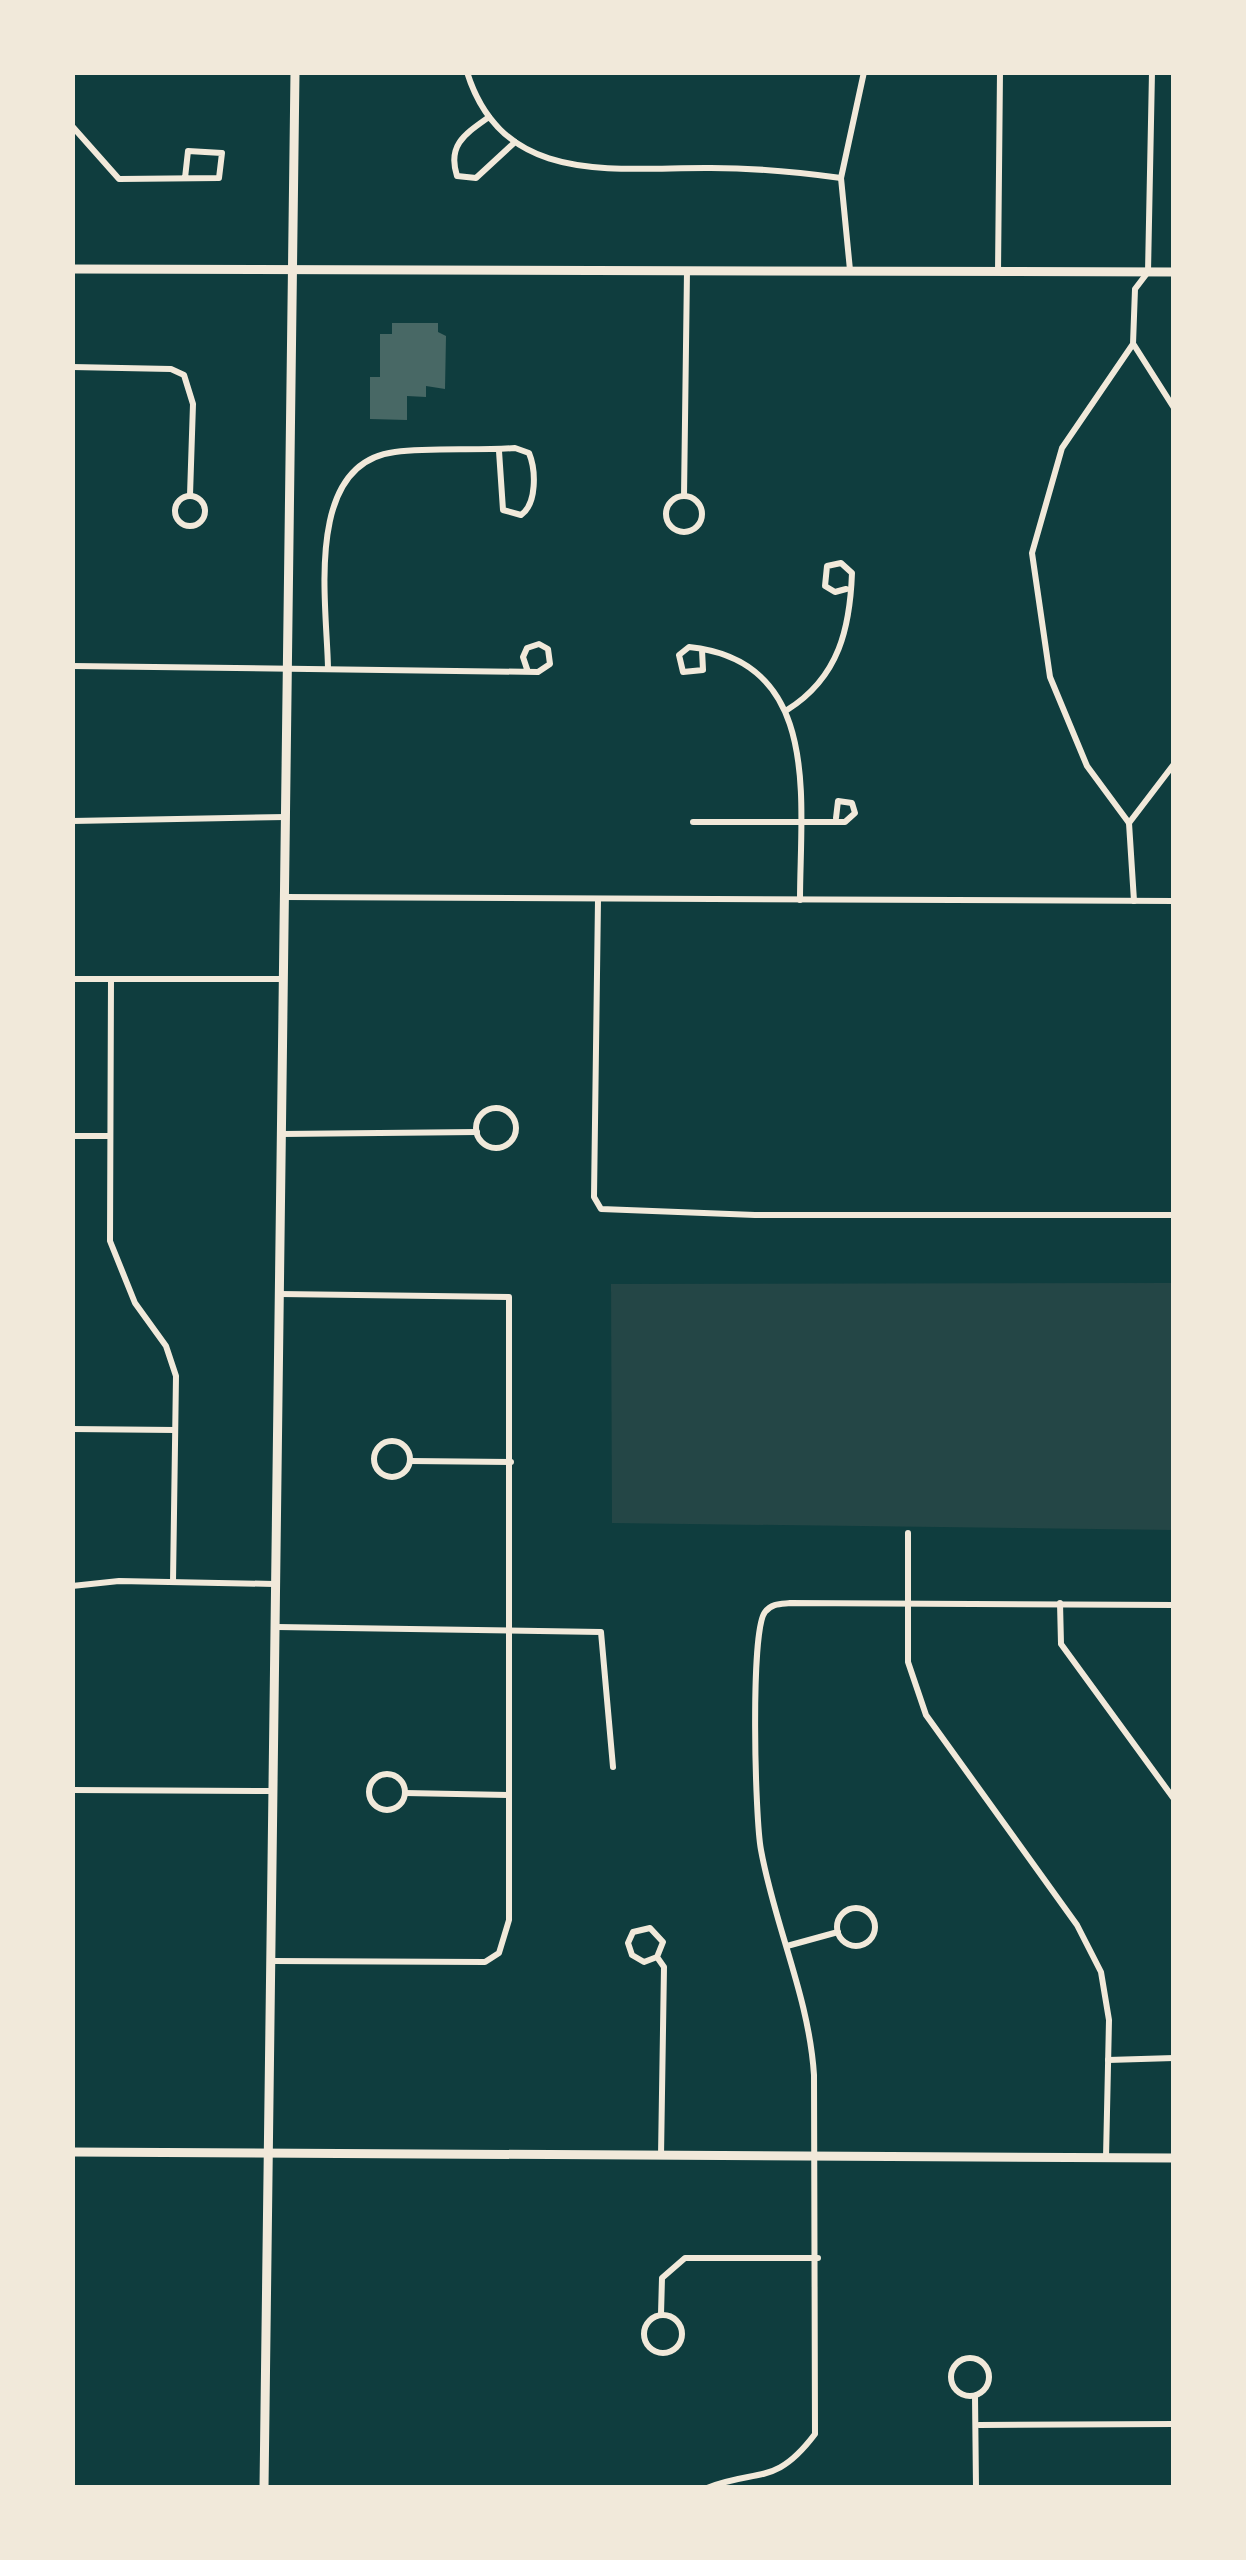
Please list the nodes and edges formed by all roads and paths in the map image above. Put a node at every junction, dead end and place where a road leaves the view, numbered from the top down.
1 (295, 72) edge
2 (467, 72) edge
3 (864, 72) edge
4 (1000, 72) edge
5 (1152, 72) edge
6 (489, 117) junction
7 (72, 126) edge
8 (515, 142) junction
9 (185, 178) junction
10 (841, 178) junction
11 (72, 269) edge
12 (292, 270) junction
13 (687, 271) junction
14 (850, 271) junction
15 (998, 272) junction
16 (1148, 272) junction
17 (1174, 272) edge
18 (1133, 344) junction
19 (72, 367) edge
20 (1174, 408) edge
21 (499, 451) junction
22 (190, 495) junction
23 (683, 496) junction
24 (846, 589) junction
25 (702, 650) junction
26 (72, 666) edge
27 (288, 668) junction
28 (328, 668) junction
29 (527, 669) junction
30 (788, 710) junction
31 (1174, 764) edge
32 (286, 817) junction
33 (836, 818) dead end
34 (72, 821) edge
35 (693, 822) dead end
36 (1129, 823) junction
37 (800, 824) junction
38 (284, 897) junction
39 (598, 899) junction
40 (800, 900) junction
41 (1134, 901) junction
42 (1174, 902) edge
43 (72, 979) edge
44 (111, 979) junction
45 (283, 979) junction
46 (477, 1132) junction
47 (282, 1135) junction
48 (72, 1136) edge
49 (109, 1136) junction
50 (1174, 1216) edge
51 (280, 1294) junction
52 (72, 1429) edge
53 (175, 1430) junction
54 (410, 1460) junction
55 (511, 1462) junction
56 (908, 1533) dead end
57 (173, 1582) junction
58 (277, 1584) junction
59 (72, 1586) edge
60 (1060, 1603) junction
61 (907, 1604) junction
62 (1174, 1605) edge
63 (277, 1627) junction
64 (509, 1628) junction
65 (613, 1767) dead end
66 (72, 1790) edge
67 (275, 1790) junction
68 (405, 1793) junction
69 (508, 1795) junction
70 (1174, 1799) edge
71 (838, 1932) junction
72 (787, 1946) junction
73 (657, 1957) junction
74 (273, 1961) junction
75 (1174, 2058) edge
76 (1108, 2060) junction
77 (72, 2152) edge
78 (270, 2154) junction
79 (661, 2156) junction
80 (814, 2157) junction
81 (1106, 2158) junction
82 (1174, 2158) edge
83 (818, 2258) junction
84 (661, 2314) junction
85 (975, 2396) junction
86 (1174, 2424) edge
87 (979, 2425) junction
88 (264, 2488) edge
89 (707, 2488) edge
90 (976, 2488) edge

1 - 12 main road
2 - 6 street
3 - 10 street
4 - 15 street
5 - 16 street
6 - 8 street
6 - 8 street
7 - 9 street
8 - 10 street
9 - 9 street
10 - 14 street
11 - 12 main road
12 - 13 main road
12 - 27 main road
13 - 14 main road
13 - 23 street
14 - 15 main road
15 - 16 main road
16 - 17 main road
16 - 18 street
18 - 20 street
18 - 36 street
19 - 22 street
21 - 21 street
21 - 28 street
22 - 22 street
23 - 23 street
24 - 24 street
24 - 30 street
25 - 25 street
25 - 30 street
26 - 27 street
27 - 28 street
27 - 32 main road
28 - 29 street
29 - 29 street
30 - 37 street
31 - 36 street
32 - 34 street
32 - 38 main road
33 - 37 street
35 - 37 street
36 - 41 street
37 - 40 street
38 - 39 street
38 - 45 main road
39 - 40 street
39 - 50 street
40 - 41 street
41 - 42 street
43 - 44 street
44 - 45 street
44 - 49 street
45 - 47 main road
46 - 46 street
46 - 47 street
47 - 51 main road
48 - 49 street
49 - 53 street
51 - 55 street
51 - 58 main road
52 - 53 street
53 - 57 street
54 - 54 street
54 - 55 street
55 - 64 street
56 - 61 street
57 - 58 street
57 - 59 street
58 - 63 main road
60 - 61 street
60 - 62 street
60 - 70 street
61 - 72 street
61 - 76 street
63 - 64 street
63 - 67 main road
64 - 65 street
64 - 69 street
66 - 67 street
67 - 74 main road
68 - 68 street
68 - 69 street
69 - 74 street
71 - 71 street
71 - 72 street
72 - 80 street
73 - 73 street
73 - 79 street
74 - 78 main road
75 - 76 street
76 - 81 street
77 - 78 main road
78 - 79 main road
78 - 88 main road
79 - 80 main road
80 - 81 main road
80 - 83 street
81 - 82 main road
83 - 84 street
83 - 89 street
84 - 84 street
85 - 85 street
85 - 87 street
86 - 87 street
87 - 90 street

